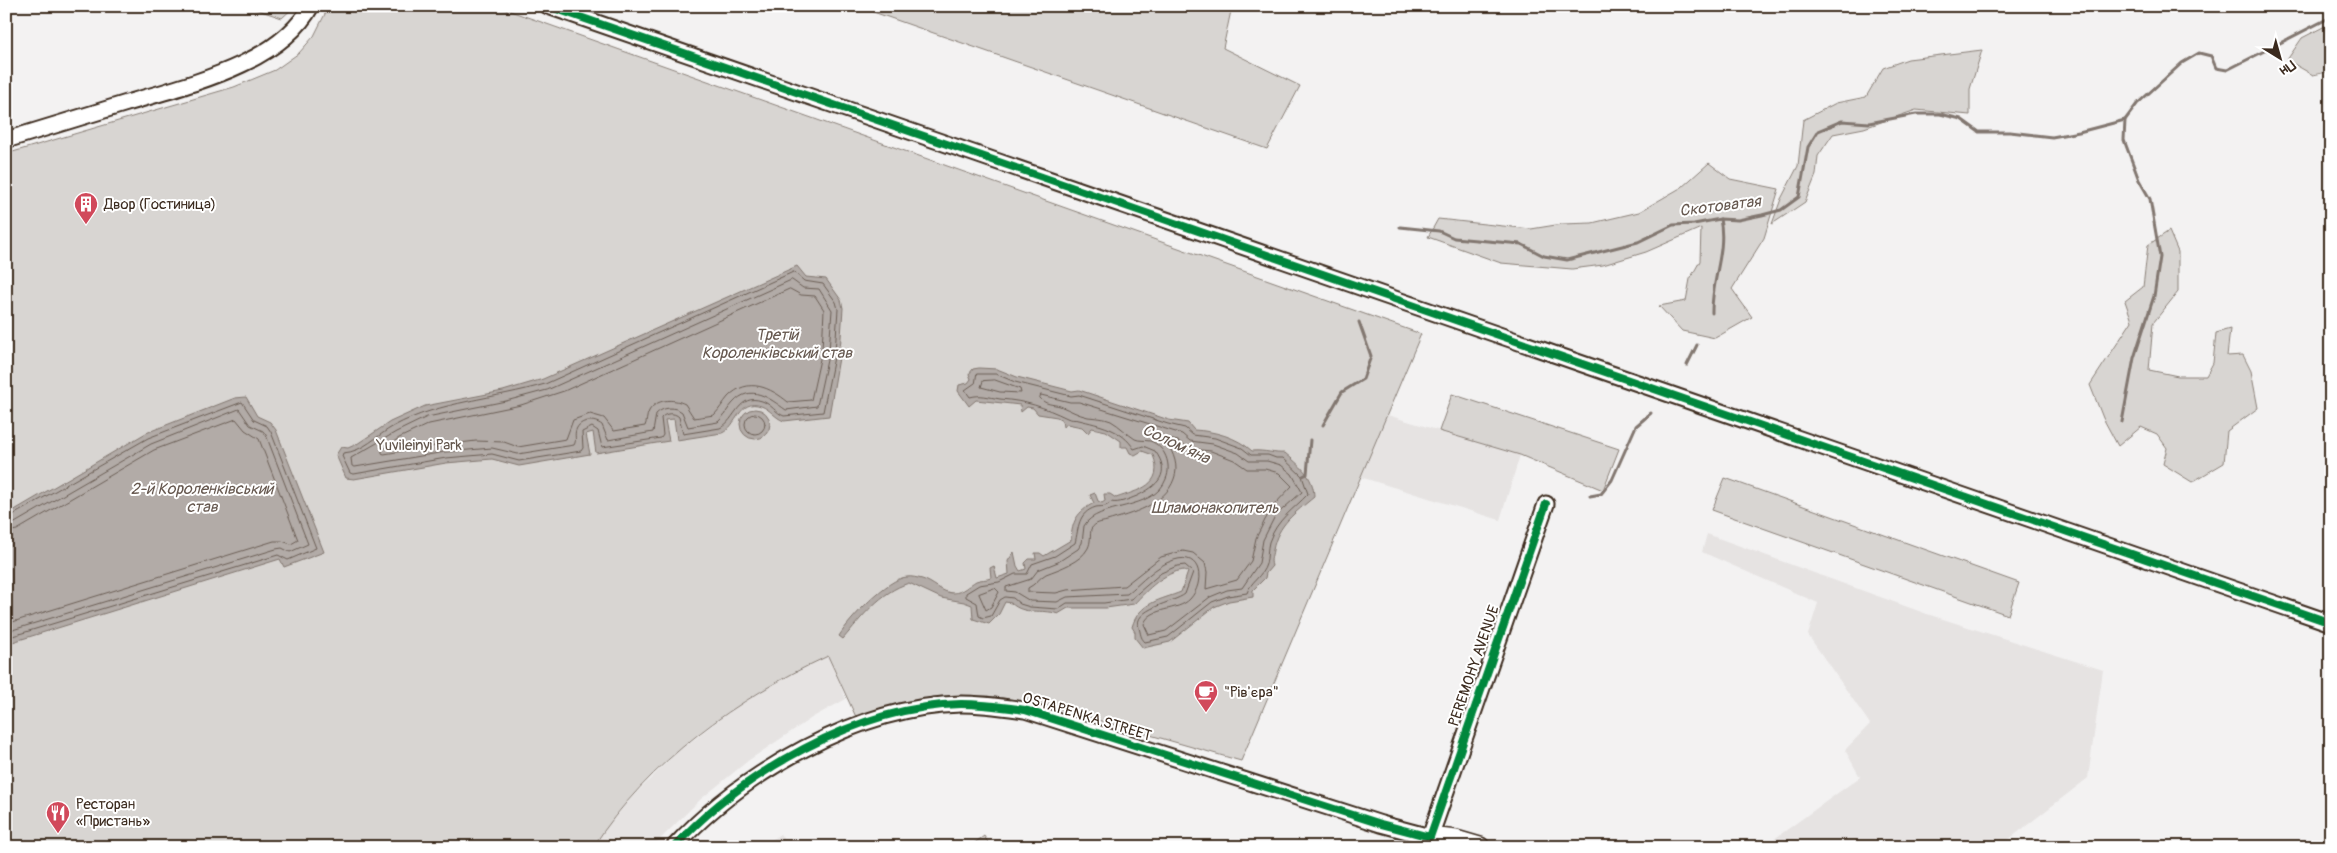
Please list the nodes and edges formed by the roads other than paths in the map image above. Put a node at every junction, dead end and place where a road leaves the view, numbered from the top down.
1 (311, 6) edge
2 (548, 6) edge
3 (6, 140) edge
4 (1544, 512) dead end
5 (2331, 623) edge
6 (1428, 842) edge
7 (674, 847) edge
8 (1480, 847) edge

1 - 3 street
2 - 5 street
4 - 6 street, PEREMOHY AVENUE
6 - 7 street, OSTAPENKA STREET
6 - 8 main road, OSTAPENKA STREET

